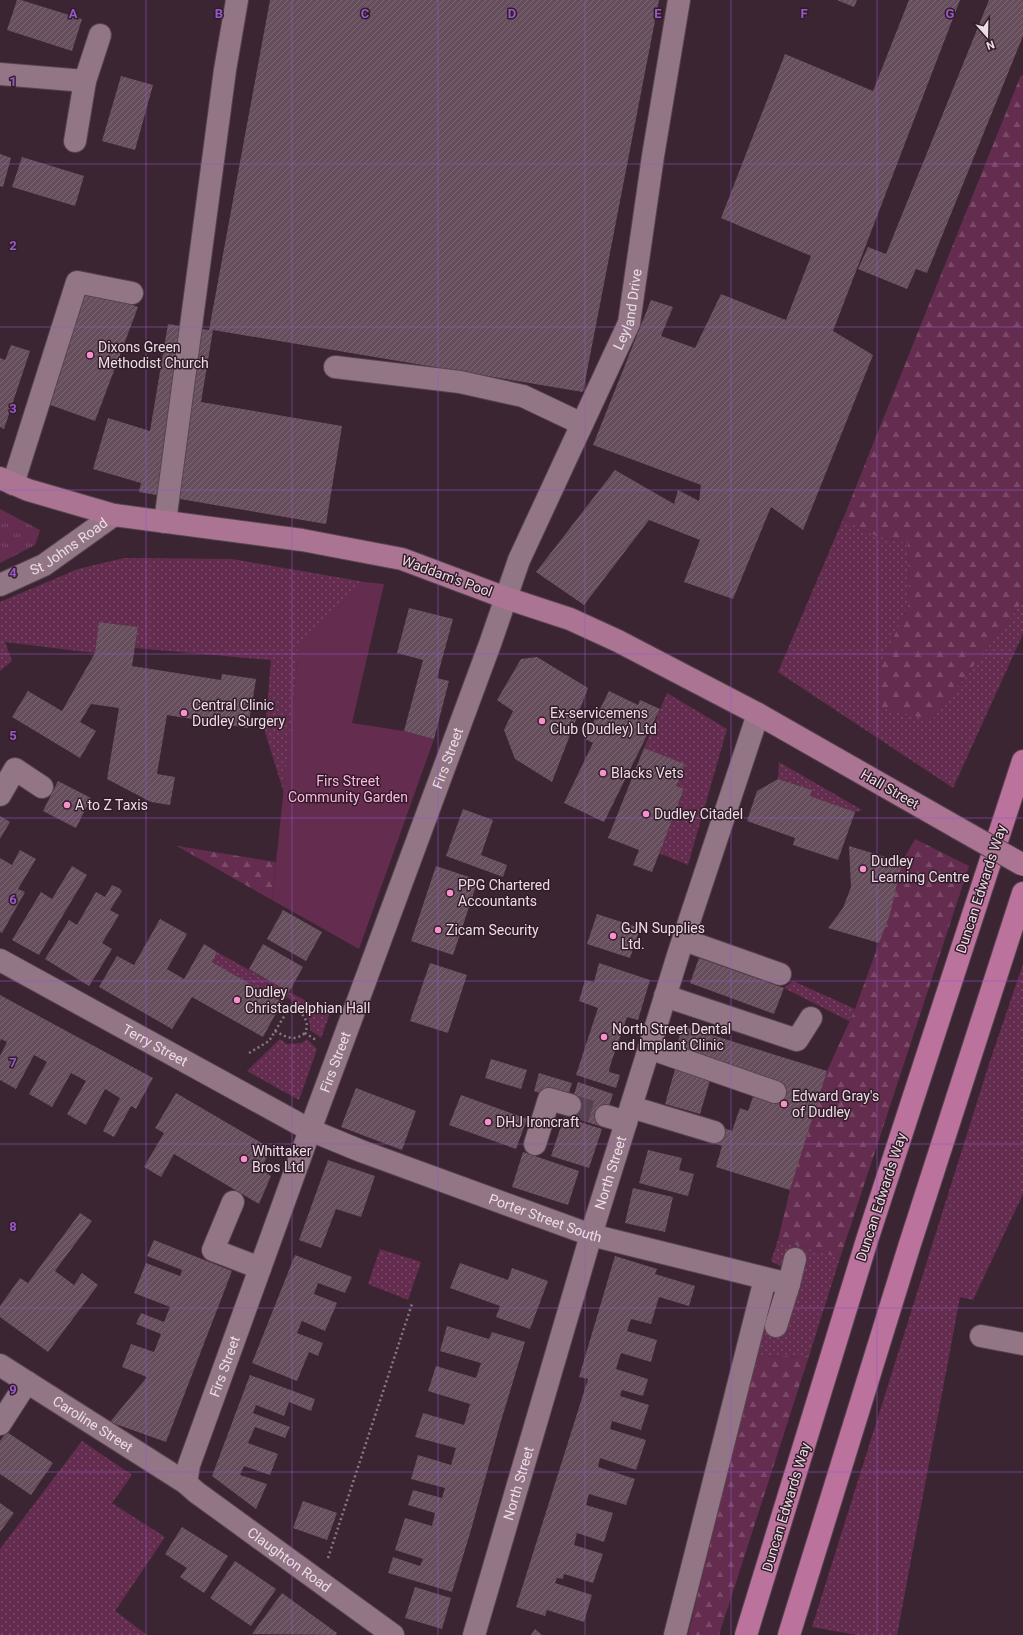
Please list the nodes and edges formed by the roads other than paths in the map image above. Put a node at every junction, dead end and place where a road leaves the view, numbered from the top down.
1 (237, 0) edge
2 (680, 0) edge
3 (100, 35) dead end
4 (0, 74) edge
5 (85, 80) junction
6 (75, 141) dead end
7 (132, 293) dead end
8 (335, 367) dead end
9 (582, 424) junction
10 (7, 481) edge
11 (114, 515) junction
12 (164, 522) junction
13 (0, 585) edge
14 (506, 598) junction
15 (758, 714) junction
16 (1023, 762) edge
17 (42, 787) dead end
18 (0, 795) edge
19 (1023, 865) edge
20 (1023, 893) edge
21 (684, 940) junction
22 (0, 960) edge
23 (780, 974) dead end
24 (665, 996) junction
25 (811, 1018) dead end
26 (649, 1048) junction
27 (776, 1092) dead end
28 (570, 1105) tunnel mouth
29 (629, 1115) junction
30 (606, 1116) tunnel mouth
31 (310, 1130) junction
32 (714, 1132) dead end
33 (536, 1144) dead end
34 (233, 1202) dead end
35 (591, 1235) junction
36 (795, 1259) dead end
37 (260, 1268) junction
38 (765, 1279) junction
39 (789, 1284) junction
40 (776, 1326) dead end
41 (981, 1336) dead end
42 (1023, 1344) edge
43 (0, 1365) edge
44 (27, 1382) junction
45 (0, 1424) edge
46 (186, 1483) junction
47 (393, 1635) edge
48 (474, 1635) edge
49 (676, 1635) edge
50 (746, 1635) edge
51 (789, 1635) edge

1 - 12 street
2 - 9 street, Leyland Drive
3 - 5 street
4 - 5 street
5 - 6 street
7 - 10 street
8 - 9 street
9 - 14 street, Leyland Drive
10 - 11 main road, Waddam's Pool
11 - 12 main road, Waddam's Pool
11 - 13 street, St Johns Road
12 - 14 main road, Waddam's Pool
14 - 15 main road, Waddam's Pool
14 - 31 street, Firs Street
15 - 19 main road, Hall Street, bridge
15 - 21 street, North Street
16 - 50 highway, Duncan Edwards Way
17 - 18 street
20 - 51 highway
21 - 23 street
21 - 24 street, North Street
22 - 31 street, Terry Street
24 - 25 street
24 - 26 street, North Street
26 - 27 street
26 - 29 street, North Street
28 - 33 street
29 - 30 street
29 - 32 street
29 - 35 street, North Street
31 - 35 street, Porter Street South
31 - 37 street, Firs Street
34 - 37 street
35 - 38 street, Porter Street South
35 - 48 street, North Street
36 - 39 street
37 - 46 street, Firs Street
38 - 39 street, Porter Street South
38 - 49 street
39 - 40 street
41 - 42 street
43 - 44 street, Caroline Street
44 - 45 street
44 - 46 street, Caroline Street
46 - 47 street, Claughton Road

